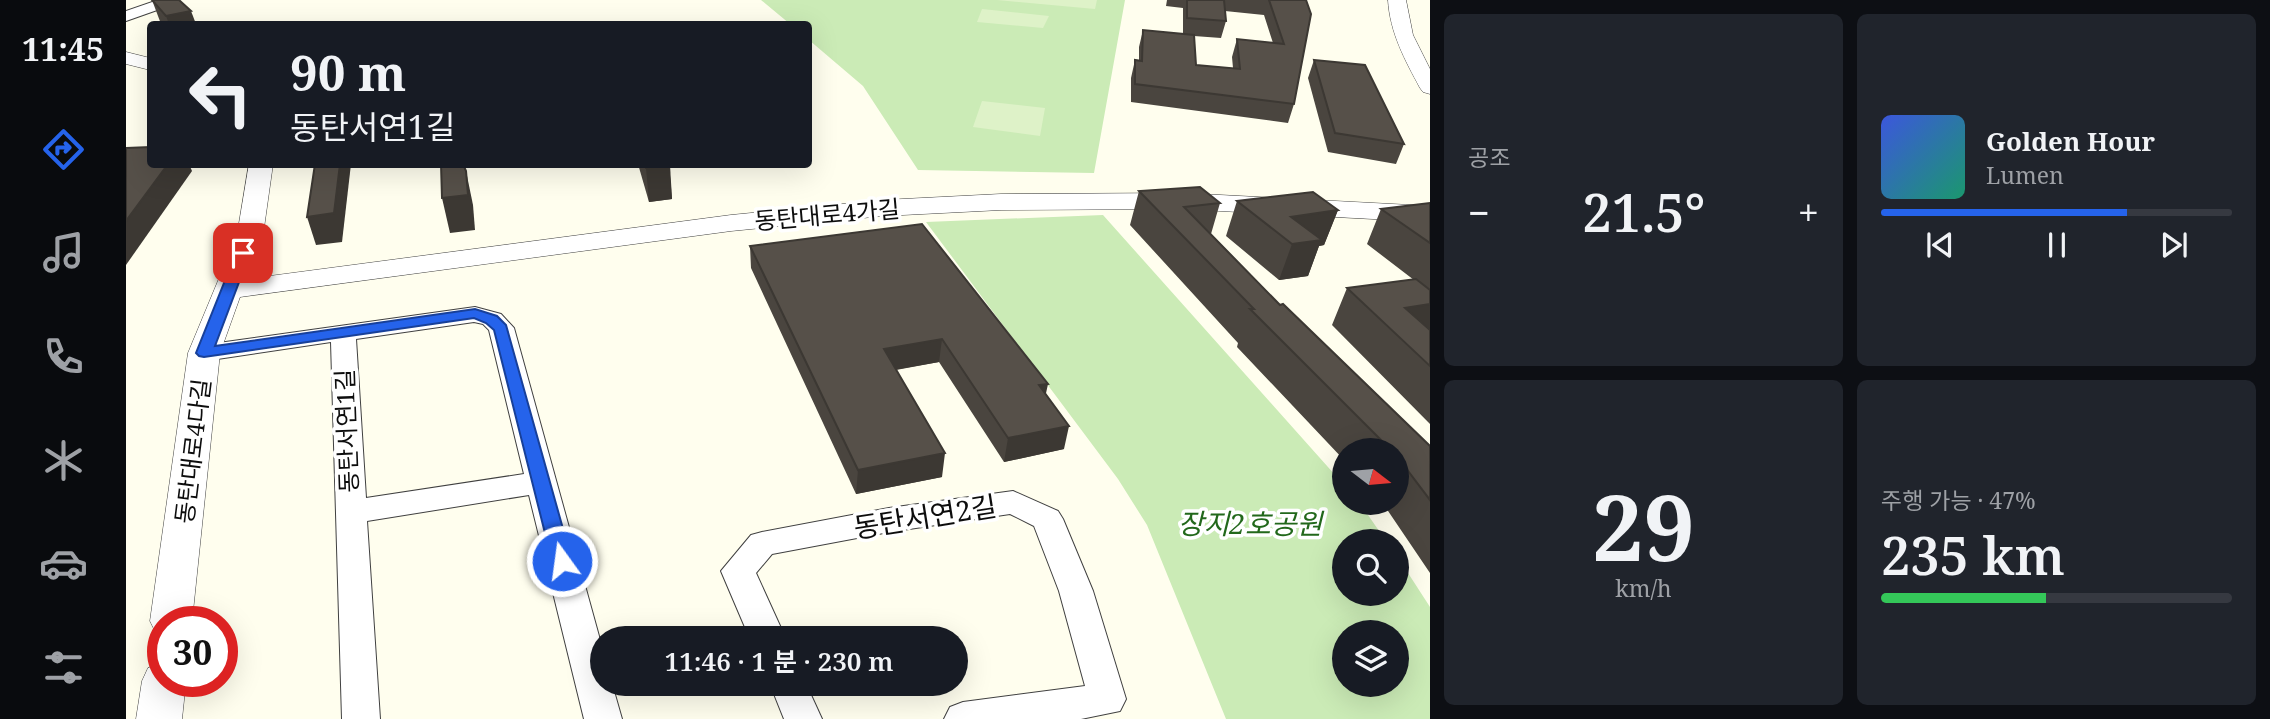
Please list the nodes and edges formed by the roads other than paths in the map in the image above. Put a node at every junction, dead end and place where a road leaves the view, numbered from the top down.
1 (1398, 0) edge
2 (163, 1) edge
3 (126, 16) edge
4 (126, 58) edge
5 (147, 63) edge
6 (1430, 88) edge
7 (261, 168) edge
8 (1430, 214) edge
9 (228, 290) junction
10 (343, 333) junction
11 (204, 353) junction
12 (542, 482) junction
13 (350, 512) junction
14 (173, 606) edge
15 (762, 626) edge
16 (793, 696) edge
17 (162, 697) edge
18 (159, 719) edge
19 (361, 719) edge
20 (603, 719) edge
21 (803, 719) edge
22 (963, 719) edge

1 - 6 street
2 - 3 street
4 - 5 street
7 - 9 street, 동탄대로4다길
8 - 9 street, 동탄대로4가길
9 - 11 street, 동탄대로4다길
10 - 11 street
10 - 12 street, 동탄서연1길
10 - 13 street, 동탄서연1길
11 - 14 street, 동탄대로4다길
12 - 13 street
12 - 20 street, 동탄서연1길
13 - 19 street, 동탄서연1길
15 - 22 street, 동탄서연2길
16 - 21 street
17 - 18 street

